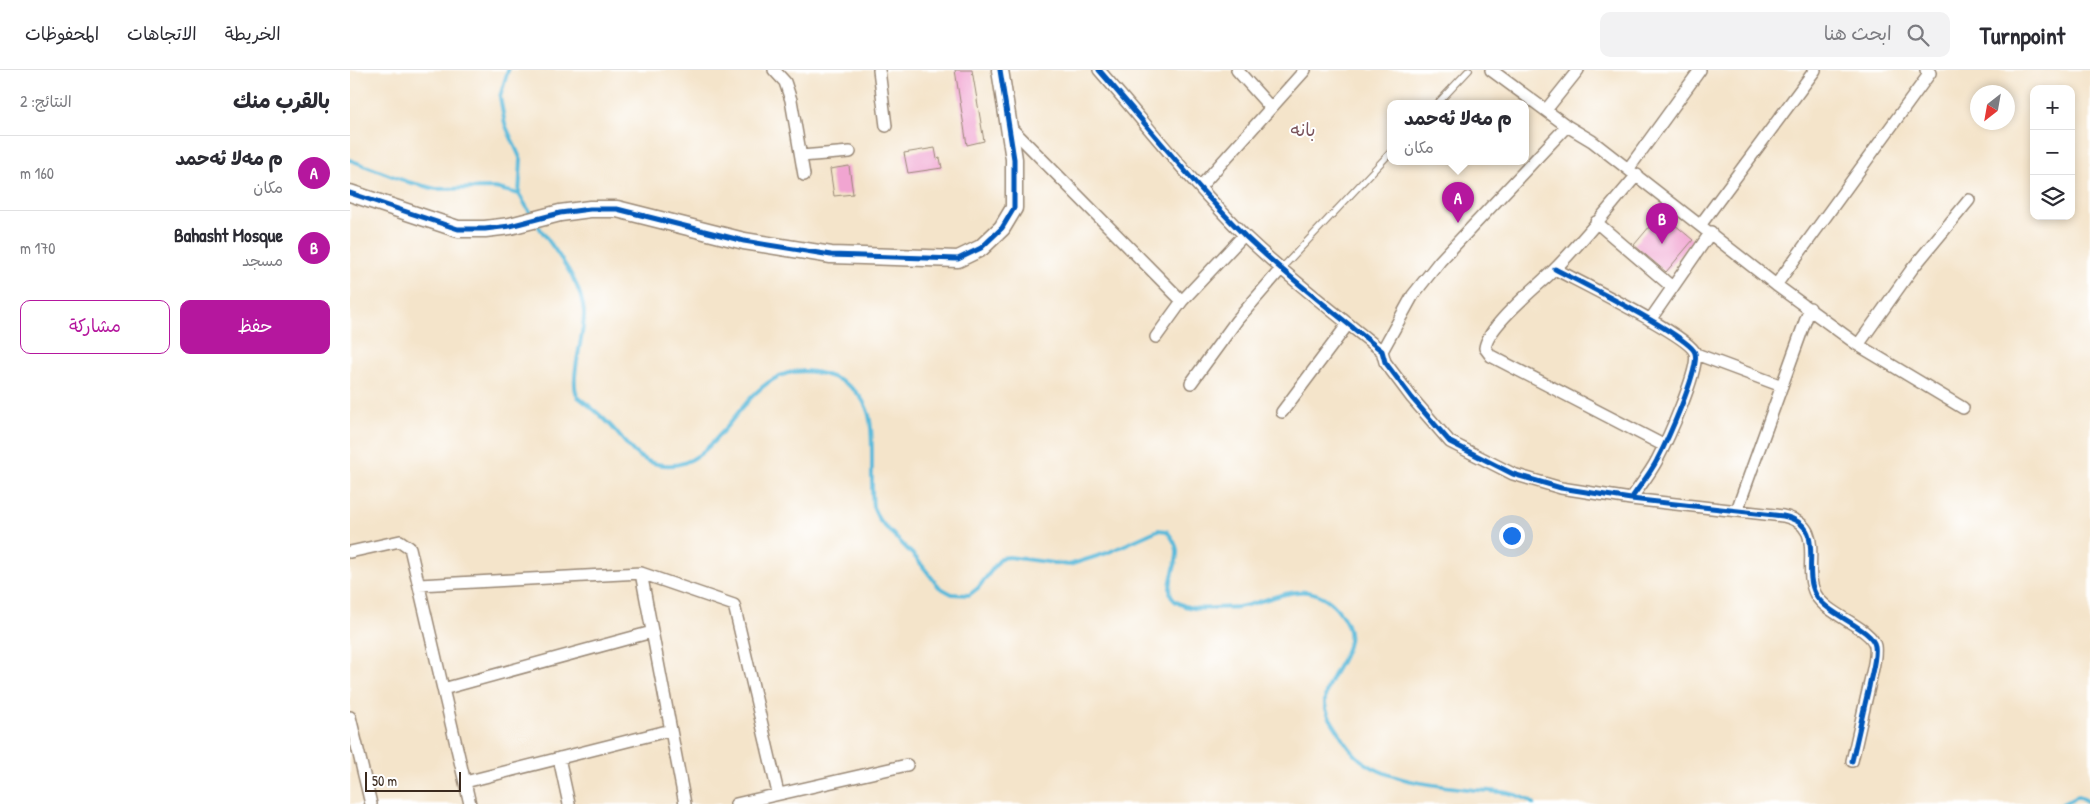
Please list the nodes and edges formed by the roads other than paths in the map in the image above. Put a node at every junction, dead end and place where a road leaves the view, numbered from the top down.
1 (774, 70) edge
2 (880, 70) edge
3 (1000, 70) edge
4 (1099, 70) edge
5 (1237, 70) edge
6 (1305, 70) edge
7 (1469, 70) edge
8 (1491, 70) edge
9 (1578, 70) edge
10 (1700, 70) edge
11 (1815, 70) edge
12 (1926, 70) edge
13 (1441, 100) edge
14 (1271, 108) junction
15 (1546, 110) junction
16 (886, 126) dead end
17 (1009, 126) junction
18 (1567, 126) junction
19 (850, 152) dead end
20 (801, 156) junction
21 (1387, 156) edge
22 (1633, 171) junction
23 (804, 175) dead end
24 (1200, 187) junction
25 (350, 193) edge
26 (1969, 200) dead end
27 (1596, 222) junction
28 (1701, 224) junction
29 (1711, 232) junction
30 (1244, 234) junction
31 (1281, 269) junction
32 (1555, 269) junction
33 (1776, 285) junction
34 (1672, 287) junction
35 (1182, 301) junction
36 (1810, 308) junction
37 (1650, 320) junction
38 (1348, 324) junction
39 (1156, 337) dead end
40 (1858, 345) junction
41 (1382, 351) junction
42 (1696, 354) junction
43 (1191, 383) dead end
44 (1782, 386) junction
45 (1963, 408) dead end
46 (1282, 412) dead end
47 (1664, 445) junction
48 (1631, 499) junction
49 (1738, 510) junction
50 (350, 552) edge
51 (641, 573) junction
52 (419, 585) junction
53 (652, 632) junction
54 (443, 689) junction
55 (350, 717) edge
56 (671, 730) junction
57 (559, 758) junction
58 (1852, 761) dead end
59 (907, 765) dead end
60 (465, 782) junction
61 (778, 793) junction
62 (371, 804) edge
63 (470, 804) edge
64 (569, 804) edge
65 (685, 804) edge
66 (736, 804) edge

1 - 20 street
2 - 16 street
3 - 17 street
4 - 24 street
5 - 14 street
6 - 14 street
7 - 13 lane
8 - 15 street
9 - 15 street
10 - 22 street
11 - 28 street
12 - 33 street
14 - 24 street
15 - 18 street
17 - 25 street
17 - 35 street
18 - 22 street
18 - 41 street
19 - 20 street
20 - 23 street
21 - 31 lane
22 - 27 street
22 - 28 street
24 - 30 street
26 - 40 street
27 - 32 street
27 - 34 street
28 - 29 street
29 - 33 street
29 - 34 street
30 - 31 street
30 - 35 street
31 - 38 street
31 - 43 street
32 - 37 street
32 - 47 street
33 - 36 street
34 - 37 street
35 - 39 street
36 - 40 street
36 - 44 street
37 - 42 street
38 - 41 street
38 - 46 street
40 - 45 street
41 - 48 street
42 - 44 street
42 - 47 street
44 - 49 street
47 - 48 street
48 - 49 street
49 - 58 street
50 - 52 street
51 - 52 street
51 - 53 street
51 - 61 street
52 - 54 street
53 - 54 street
53 - 56 street
54 - 60 street
55 - 62 street
56 - 57 street
56 - 65 street
57 - 60 street
57 - 64 street
59 - 61 street
60 - 63 street
61 - 66 street

